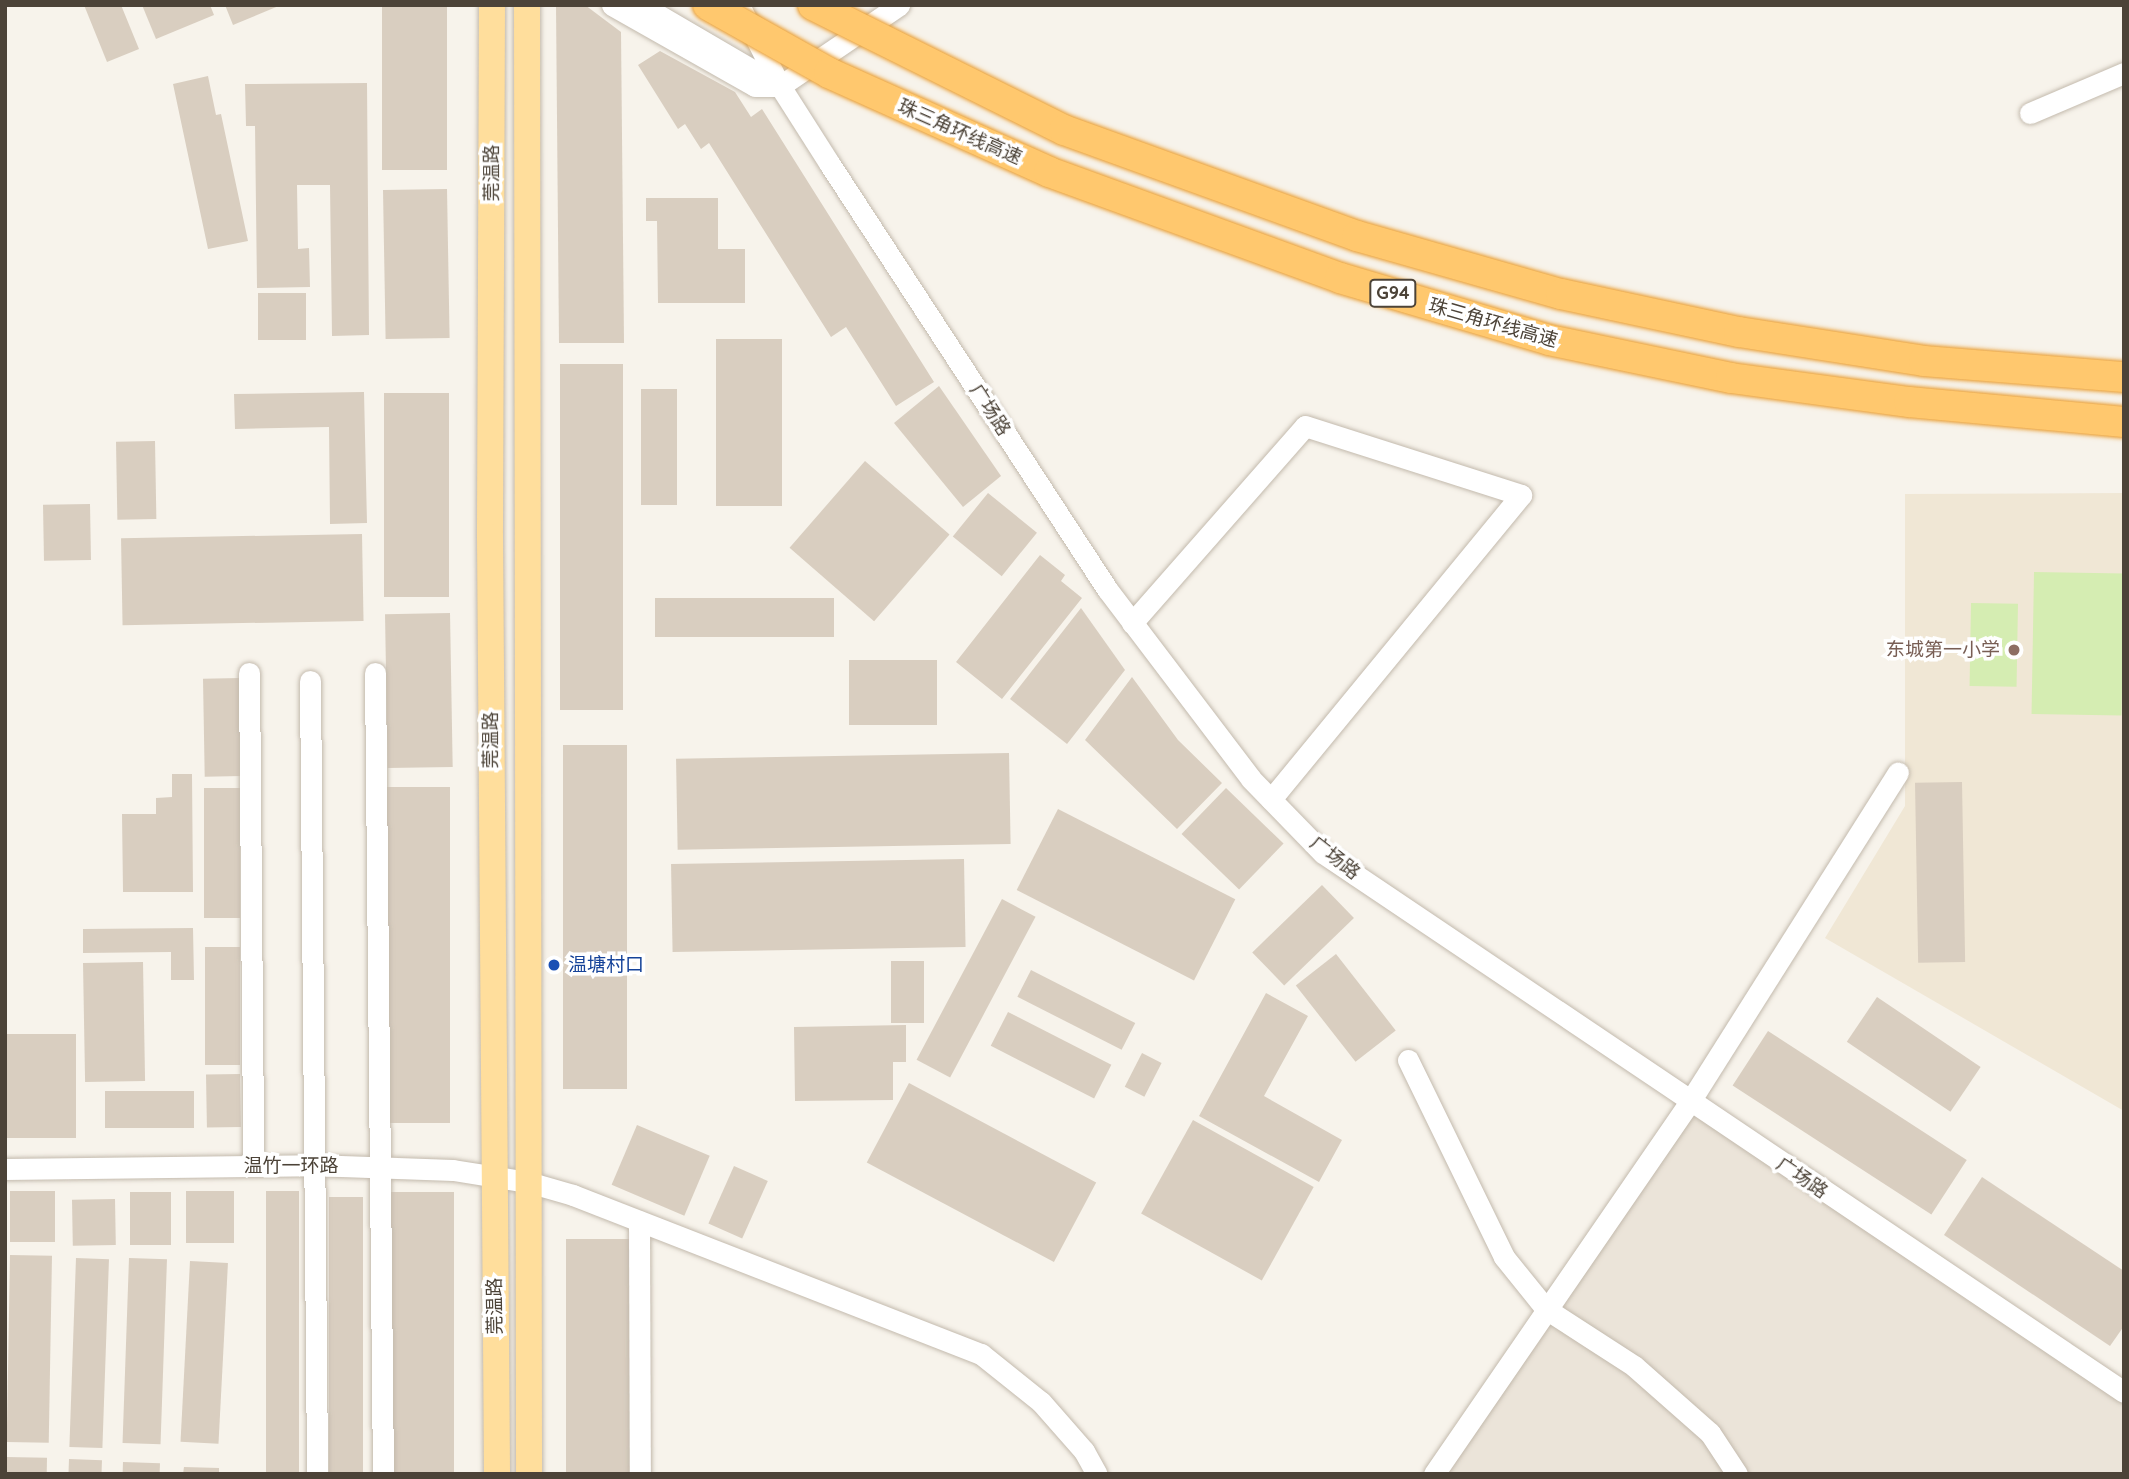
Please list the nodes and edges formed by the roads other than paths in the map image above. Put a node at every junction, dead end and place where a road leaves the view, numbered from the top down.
1 (492, 5) edge
2 (527, 5) edge
3 (612, 5) edge
4 (642, 5) edge
5 (708, 5) edge
6 (739, 5) edge
7 (813, 5) edge
8 (899, 5) edge
9 (875, 12) edge
10 (2124, 73) edge
11 (780, 86) junction
12 (2030, 113) dead end
13 (2124, 377) edge
14 (2124, 422) edge
15 (1132, 623) junction
16 (249, 673) dead end
17 (375, 673) dead end
18 (310, 681) dead end
19 (1898, 773) dead end
20 (1271, 799) junction
21 (1408, 1060) dead end
22 (1689, 1103) junction
23 (253, 1165) junction
24 (313, 1165) junction
25 (383, 1168) junction
26 (5, 1169) edge
27 (494, 1174) junction
28 (528, 1182) junction
29 (639, 1221) junction
30 (1546, 1309) junction
31 (2124, 1392) edge
32 (317, 1474) edge
33 (383, 1474) edge
34 (497, 1474) edge
35 (529, 1474) edge
36 (640, 1474) edge
37 (1097, 1474) edge
38 (1434, 1474) edge
39 (1737, 1474) edge

1 - 27 main road, 莞温路
2 - 28 main road, 莞温路
3 - 11 street
4 - 11 street, 广场路
5 - 14 highway, 珠三角环线高速 / G94, bridge
6 - 11 street, 广场路
7 - 13 highway, G94, bridge
8 - 9 street
9 - 11 street
10 - 12 street
11 - 15 street, 广场路
15 - 20 street, 广场路
15 - 20 street
16 - 23 street
17 - 25 street
18 - 24 street
19 - 22 street
20 - 22 street, 广场路
21 - 30 street
22 - 30 street
22 - 31 street, 广场路
23 - 24 street, 温竹一环路
23 - 26 street, 温竹一环路
24 - 25 street, 温竹一环路
24 - 32 street
25 - 27 street, 温竹一环路
25 - 33 street
27 - 28 street, 温竹一环路
27 - 34 main road, 莞温路
28 - 29 street, 温竹一环路
28 - 35 main road, 莞温路
29 - 36 street
29 - 37 street, 温竹一环路
30 - 38 street
30 - 39 street

